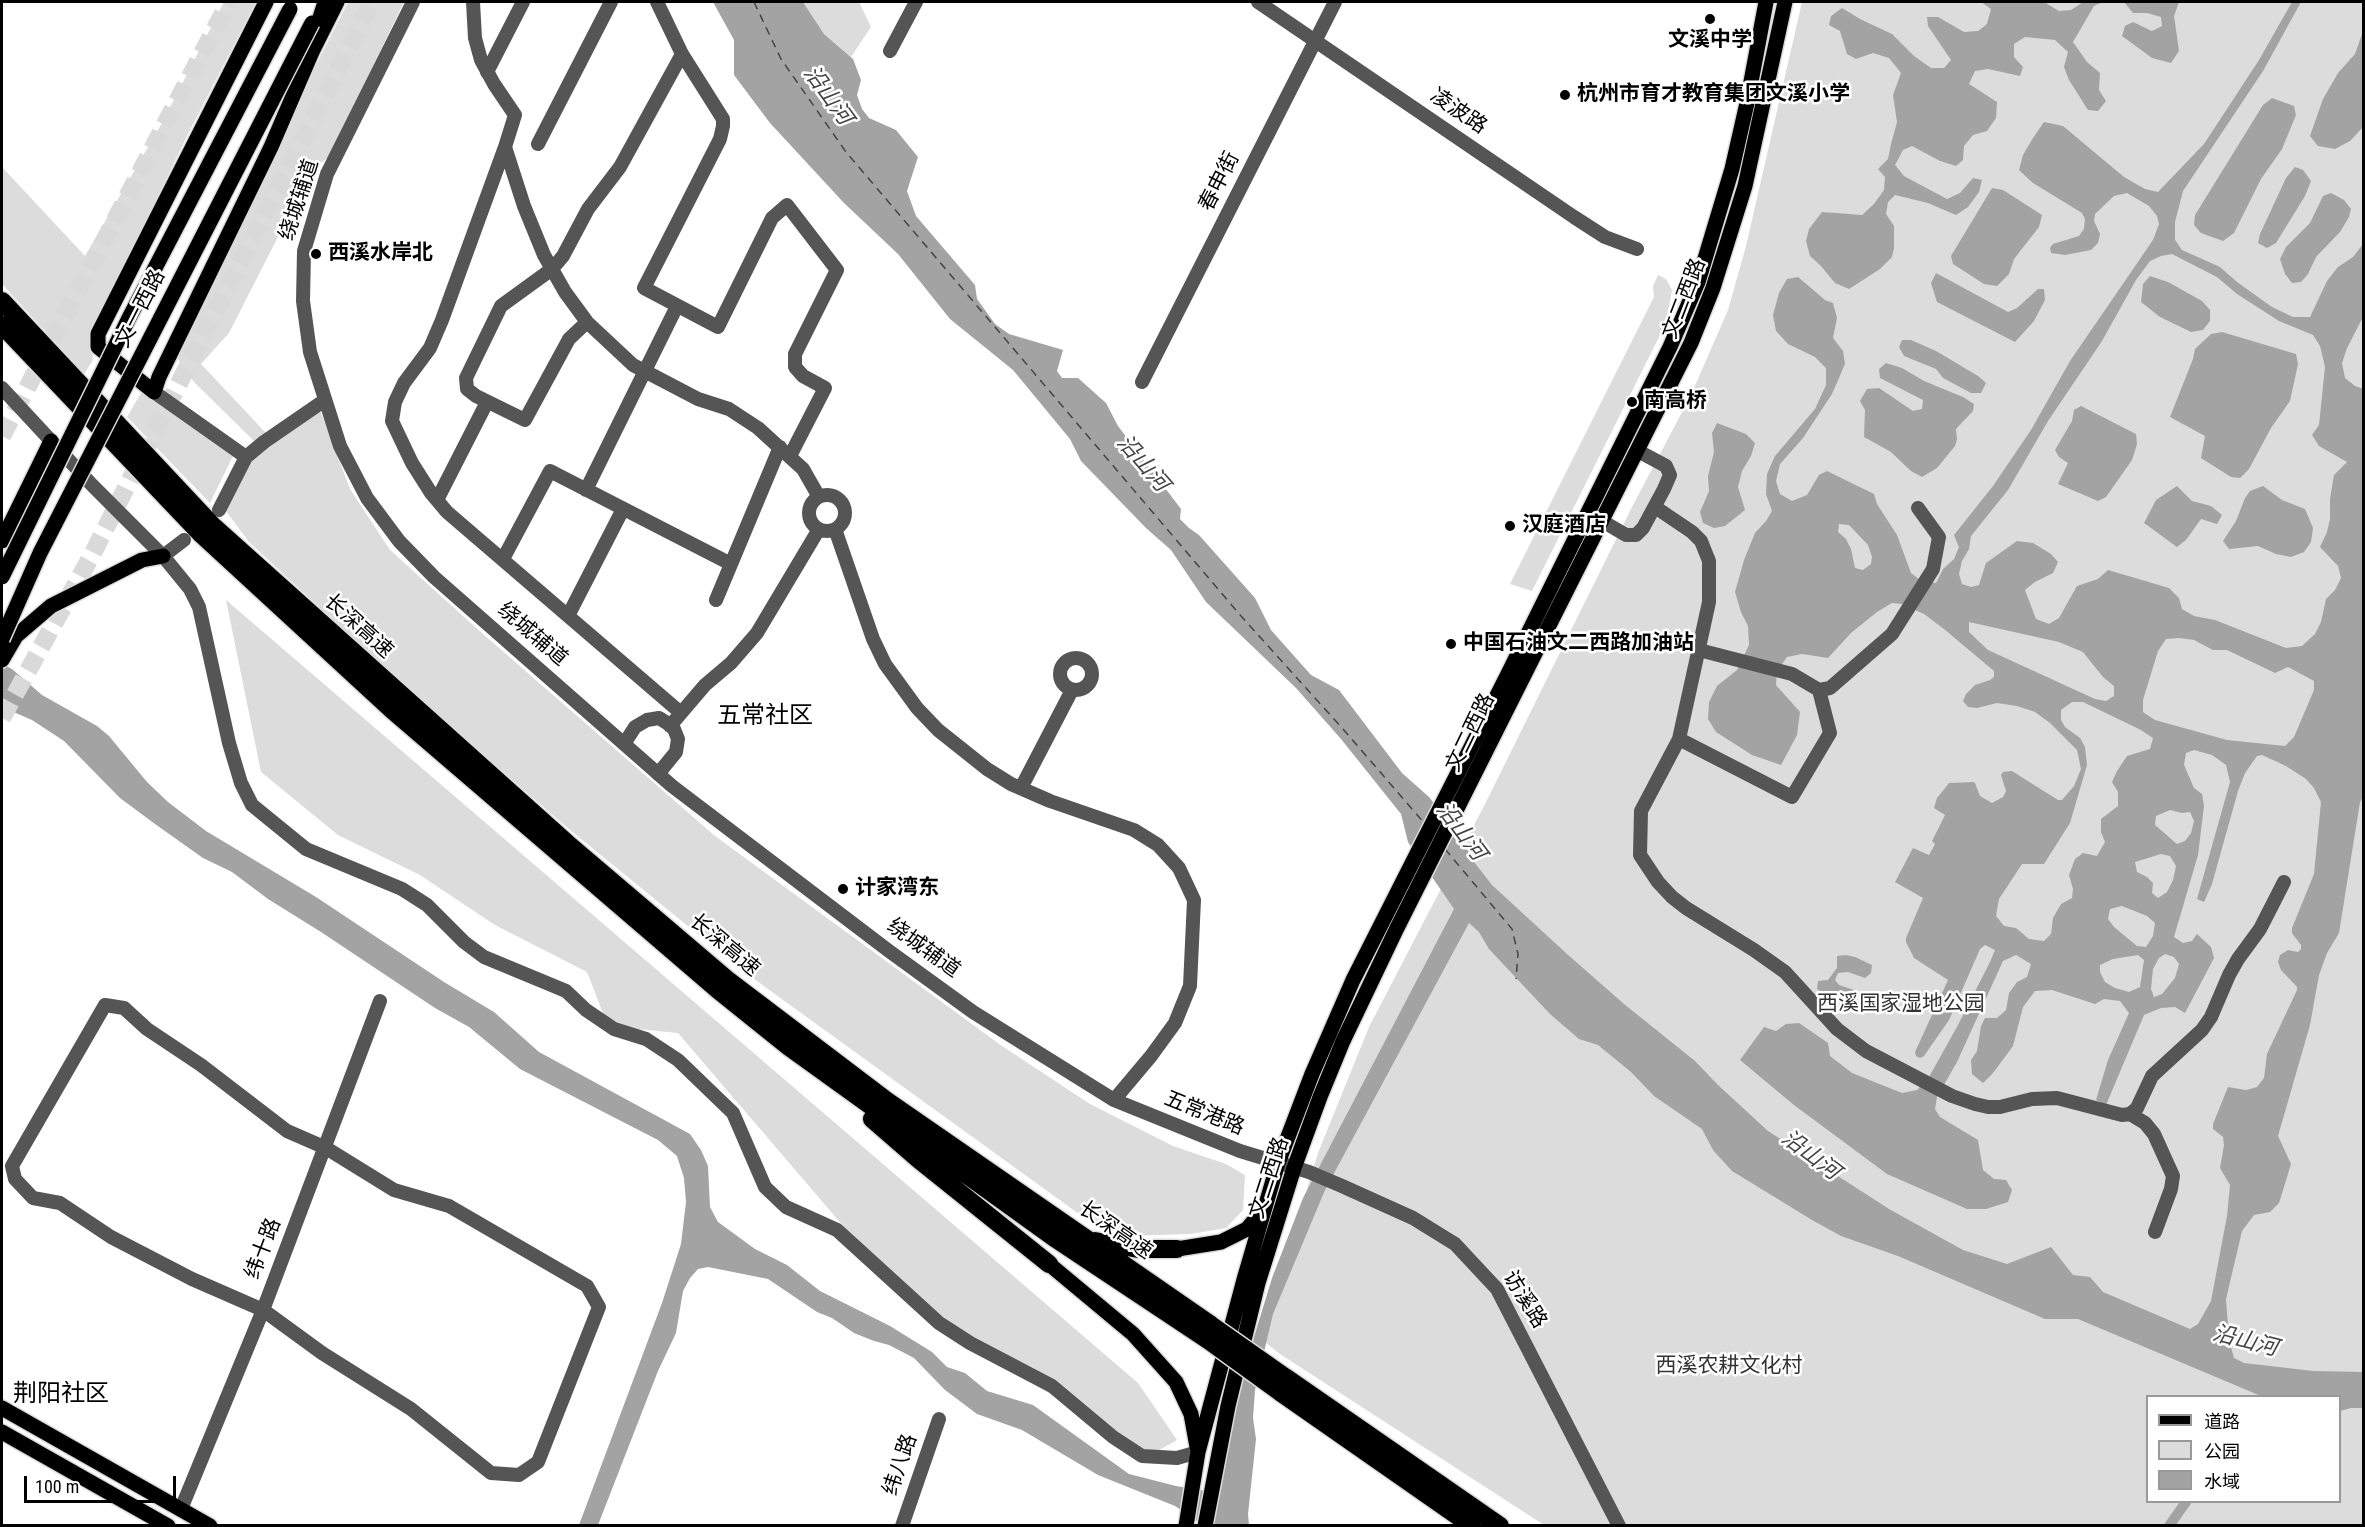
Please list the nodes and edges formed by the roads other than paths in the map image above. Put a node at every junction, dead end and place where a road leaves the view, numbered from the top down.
1 (266, 2) edge
2 (327, 2) edge
3 (413, 2) edge
4 (473, 2) edge
5 (523, 2) edge
6 (611, 2) edge
7 (657, 2) edge
8 (916, 2) edge
9 (1258, 2) edge
10 (1335, 2) edge
11 (1766, 2) edge
12 (1785, 2) edge
13 (292, 5) edge
14 (1315, 39) junction
15 (890, 51) dead end
16 (682, 54) junction
17 (487, 72) junction
18 (538, 144) dead end
19 (505, 147) junction
20 (1637, 249) dead end
21 (552, 269) junction
22 (2, 301) edge
23 (677, 306) junction
24 (587, 322) junction
25 (2, 325) edge
26 (645, 372) junction
27 (1142, 382) dead end
28 (2, 388) edge
29 (154, 392) junction
30 (325, 400) junction
31 (487, 402) junction
32 (51, 441) junction
33 (1638, 451) junction
34 (785, 452) junction
35 (246, 457) junction
36 (585, 490) junction
37 (819, 497) junction
38 (437, 500) junction
39 (1655, 507) junction
40 (1918, 508) dead end
41 (623, 509) junction
42 (219, 510) dead end
43 (1602, 521) junction
44 (819, 529) junction
45 (835, 529) junction
46 (2, 540) edge
47 (184, 540) dead end
48 (163, 556) junction
49 (503, 559) junction
50 (731, 564) junction
51 (2, 577) edge
52 (716, 600) dead end
53 (569, 614) junction
54 (9, 638) edge
55 (1699, 650) junction
56 (2, 660) edge
57 (1072, 690) dead end
58 (1819, 690) junction
59 (681, 713) junction
60 (670, 726) junction
61 (1679, 739) junction
62 (624, 744) junction
63 (658, 774) junction
64 (1021, 788) junction
65 (2284, 882) dead end
66 (380, 1001) dead end
67 (789, 1047) junction
68 (1114, 1100) junction
69 (2130, 1114) junction
70 (326, 1148) junction
71 (1278, 1163) junction
72 (1301, 1170) junction
73 (1266, 1206) junction
74 (2155, 1232) dead end
75 (1087, 1239) junction
76 (1177, 1249) joint
77 (1049, 1264) joint
78 (263, 1310) junction
79 (1209, 1333) junction
80 (1283, 1384) junction
81 (2, 1408) edge
82 (939, 1419) dead end
83 (2, 1432) edge
84 (1198, 1452) junction
85 (182, 1509) junction
86 (168, 1526) edge
87 (210, 1526) edge
88 (902, 1526) edge
89 (1186, 1526) edge
90 (1205, 1526) edge
91 (1472, 1526) edge
92 (1500, 1526) edge
93 (1619, 1526) edge

1 - 29 main road
2 - 29 main road
2 - 54 main road, 文一西路, bridge
3 - 30 street, 绕城辅道
4 - 17 street
5 - 17 street
6 - 18 street
7 - 16 street
8 - 15 street
9 - 14 street, 凌波路
10 - 14 street, 春申街
11 - 71 main road, 文二西路
12 - 33 main road, 文二西路
13 - 51 main road, 文一西路, bridge
14 - 20 street, 凌波路
14 - 27 street, 春申街
16 - 21 street
16 - 23 street
17 - 19 street
19 - 21 street
19 - 38 street
21 - 24 street
21 - 31 street
22 - 75 highway, 长深高速
23 - 26 street
23 - 34 street
24 - 26 street
24 - 31 street
25 - 67 highway, 长深高速
26 - 34 street
26 - 36 street
28 - 32 street
29 - 35 street
30 - 35 street
30 - 62 street, 绕城辅道
31 - 38 street
32 - 46 main road
32 - 48 street
33 - 39 street
33 - 43 main road, 文二西路
34 - 37 street
34 - 50 street
35 - 42 street
36 - 41 street
36 - 49 street
37 - 44 street
37 - 45 street
38 - 49 street
39 - 43 street
39 - 55 street
40 - 58 street
41 - 50 street
41 - 53 street
43 - 72 main road, 文二西路
44 - 45 street
44 - 59 street
45 - 64 street
47 - 48 street
48 - 54 main road
48 - 84 street
49 - 53 street
50 - 52 street
53 - 59 street
54 - 56 main road
55 - 58 street
55 - 61 street
57 - 64 street
58 - 61 street
59 - 60 street
60 - 62 street
60 - 63 street
61 - 69 street
62 - 63 street, 绕城辅道
63 - 68 street, 绕城辅道
64 - 68 street
65 - 69 street
66 - 70 street, 纬十路
67 - 77 highway
67 - 79 highway, 长深高速
68 - 71 street, 五常港路
69 - 74 street
70 - 78 street, 纬十路
70 - 78 street
70 - 78 street
71 - 72 street, 访溪路
71 - 73 main road, 文二西路
72 - 90 main road, 文二西路
72 - 93 street, 访溪路
73 - 76 main road
73 - 84 main road, 文二西路
75 - 76 highway
75 - 79 highway, 长深高速
77 - 84 main road
78 - 85 street, 纬十路
79 - 80 highway, 长深高速, bridge
80 - 91 highway, 长深高速
80 - 92 highway, 长深高速
81 - 85 main road
82 - 88 street, 纬八路
83 - 86 main road
84 - 89 main road, 文二西路
85 - 87 main road

